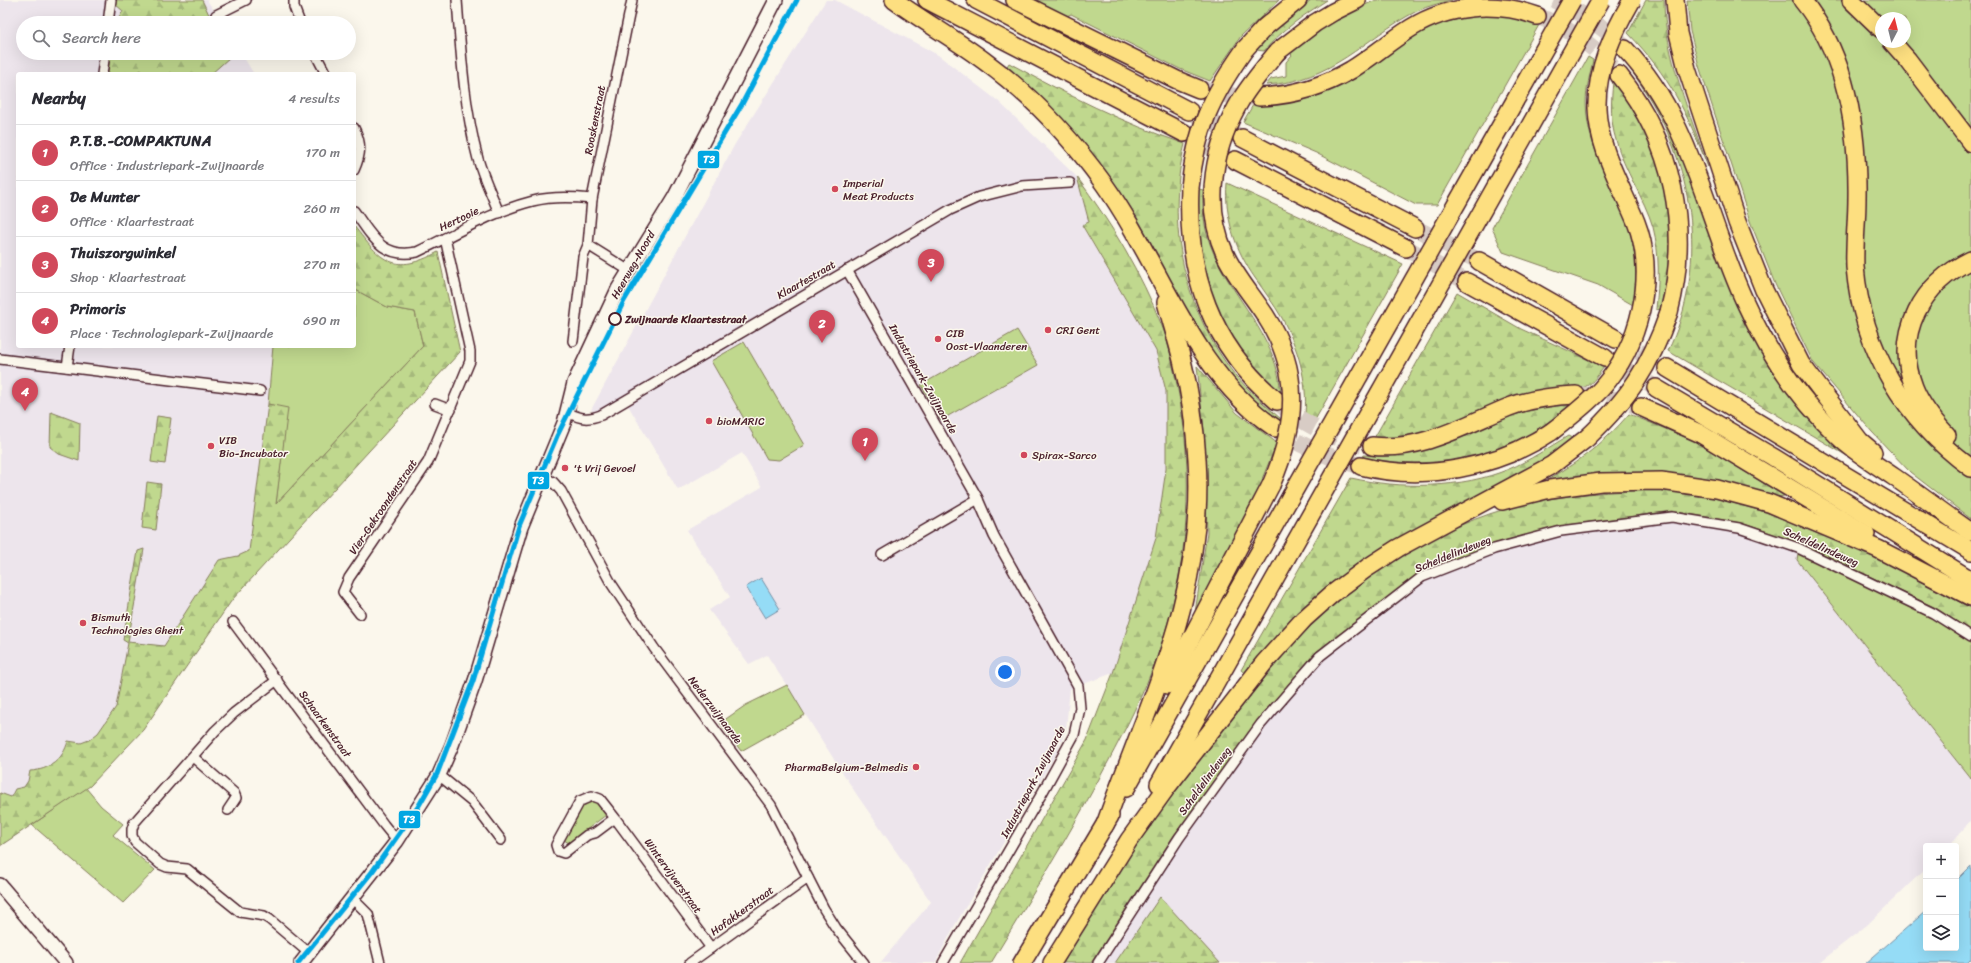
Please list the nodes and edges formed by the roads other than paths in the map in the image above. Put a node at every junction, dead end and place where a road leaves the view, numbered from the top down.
1 (111, 0) edge
2 (246, 0) edge
3 (294, 0) edge
4 (457, 0) edge
5 (632, 0) edge
6 (776, 0) edge
7 (894, 0) edge
8 (927, 0) edge
9 (976, 0) edge
10 (1015, 0) edge
11 (1298, 0) edge
12 (1357, 0) edge
13 (1572, 0) edge
14 (1600, 0) edge
15 (1632, 0) edge
16 (1802, 0) edge
17 (1851, 0) edge
18 (1675, 1) edge
19 (216, 15) dead end
20 (109, 16) edge
21 (298, 16) edge
22 (1537, 16) tunnel mouth
23 (1875, 23) edge
24 (1897, 48) edge
25 (1626, 49) tunnel mouth
26 (104, 60) edge
27 (319, 60) edge
28 (102, 72) edge
29 (325, 72) edge
30 (1619, 75) tunnel mouth
31 (1199, 89) tunnel mouth
32 (1259, 97) tunnel mouth
33 (1189, 110) tunnel mouth
34 (1184, 133) tunnel mouth
35 (356, 134) edge
36 (1242, 138) tunnel mouth
37 (1971, 143) edge
38 (1235, 160) tunnel mouth
39 (356, 165) edge
40 (1070, 183) dead end
41 (592, 199) junction
42 (499, 213) junction
43 (356, 214) edge
44 (1415, 228) tunnel mouth
45 (445, 238) junction
46 (588, 245) junction
47 (1406, 248) tunnel mouth
48 (1971, 260) edge
49 (1479, 261) tunnel mouth
50 (628, 270) junction
51 (847, 270) junction
52 (1160, 280) junction
53 (1467, 282) tunnel mouth
54 (1616, 339) tunnel mouth
55 (573, 341) dead end
56 (70, 348) edge
57 (1604, 358) tunnel mouth
58 (0, 359) edge
59 (67, 367) junction
60 (1667, 368) tunnel mouth
61 (1656, 388) tunnel mouth
62 (260, 391) dead end
63 (1576, 395) tunnel mouth
64 (1277, 401) tunnel mouth
65 (435, 404) dead end
66 (1641, 407) tunnel mouth
67 (568, 408) junction
68 (451, 410) junction
69 (1275, 428) tunnel mouth
70 (1372, 446) tunnel mouth
71 (1971, 456) edge
72 (1361, 466) tunnel mouth
73 (1971, 468) edge
74 (542, 476) junction
75 (978, 499) junction
76 (1925, 499) junction
77 (1452, 519) junction
78 (1971, 532) edge
79 (1971, 551) edge
80 (882, 554) dead end
81 (1971, 580) edge
82 (1971, 597) edge
83 (360, 614) dead end
84 (233, 622) dead end
85 (1971, 637) edge
86 (277, 680) junction
87 (193, 757) junction
88 (1127, 761) junction
89 (439, 775) junction
90 (228, 810) dead end
91 (615, 818) junction
92 (1104, 825) junction
93 (501, 840) dead end
94 (1129, 840) junction
95 (397, 841) junction
96 (808, 878) junction
97 (0, 885) edge
98 (352, 899) junction
99 (711, 948) junction
100 (305, 958) edge
101 (66, 963) edge
102 (380, 963) edge
103 (690, 963) edge
104 (864, 963) edge
105 (943, 963) edge
106 (1022, 963) edge
107 (1052, 963) edge
108 (1098, 963) edge

1 - 20 street
2 - 19 street
3 - 21 street
4 - 42 street
5 - 41 street, Rooskenstraat
6 - 50 street, Heerweg-Noord
7 - 52 highway
8 - 34 highway
9 - 33 highway
10 - 31 highway
11 - 64 highway, bridge
12 - 88 highway, bridge
13 - 92 highway, bridge
14 - 94 highway, bridge
15 - 72 highway, bridge
16 - 73 highway
17 - 23 highway
18 - 76 highway
22 - 32 highway
24 - 37 highway
25 - 76 highway
26 - 28 street
27 - 29 street
30 - 77 highway, bridge
35 - 39 street
36 - 44 highway
38 - 47 highway
40 - 51 street, Klaartestraat
41 - 42 street, Hertooie
41 - 46 street, Rooskenstraat
42 - 45 street, Hertooie
43 - 45 street, Hertooie
45 - 68 street, Vier-Gekroondenstraat
46 - 50 street
46 - 55 street, Rooskenstraat
48 - 71 highway
49 - 54 highway
50 - 67 street, Heerweg-Noord
51 - 67 street, Klaartestraat
51 - 75 street, Industriepark-Zwijnaarde
52 - 69 highway
52 - 88 highway
53 - 57 highway
56 - 59 street
58 - 59 street
59 - 62 street
60 - 79 highway
61 - 81 highway
63 - 70 highway
65 - 68 street
66 - 82 highway
67 - 74 street, Heerweg-Noord
68 - 83 street, Vier-Gekroondenstraat
74 - 89 street, Heerweg-Noord
74 - 96 street, Nederzwijnaarde
75 - 80 street
75 - 105 street, Industriepark-Zwijnaarde
76 - 78 highway
77 - 82 highway
77 - 94 highway
84 - 86 street, Schaarkenstraat
85 - 108 street, Scheldelindeweg
86 - 87 street
86 - 95 street, Schaarkenstraat
87 - 90 street
87 - 100 street
88 - 92 highway
89 - 93 street
89 - 95 street, Heerweg-Noord
91 - 91 street, Wintervijverstraat
91 - 99 street, Wintervijverstraat
92 - 106 highway
94 - 107 highway
95 - 98 street, Heerweg-Noord
96 - 99 street, Hofakkerstraat
96 - 104 street, Nederzwijnaarde
97 - 101 street
98 - 100 street, Heerweg-Noord
98 - 102 street
99 - 103 street, Hofakkerstraat

